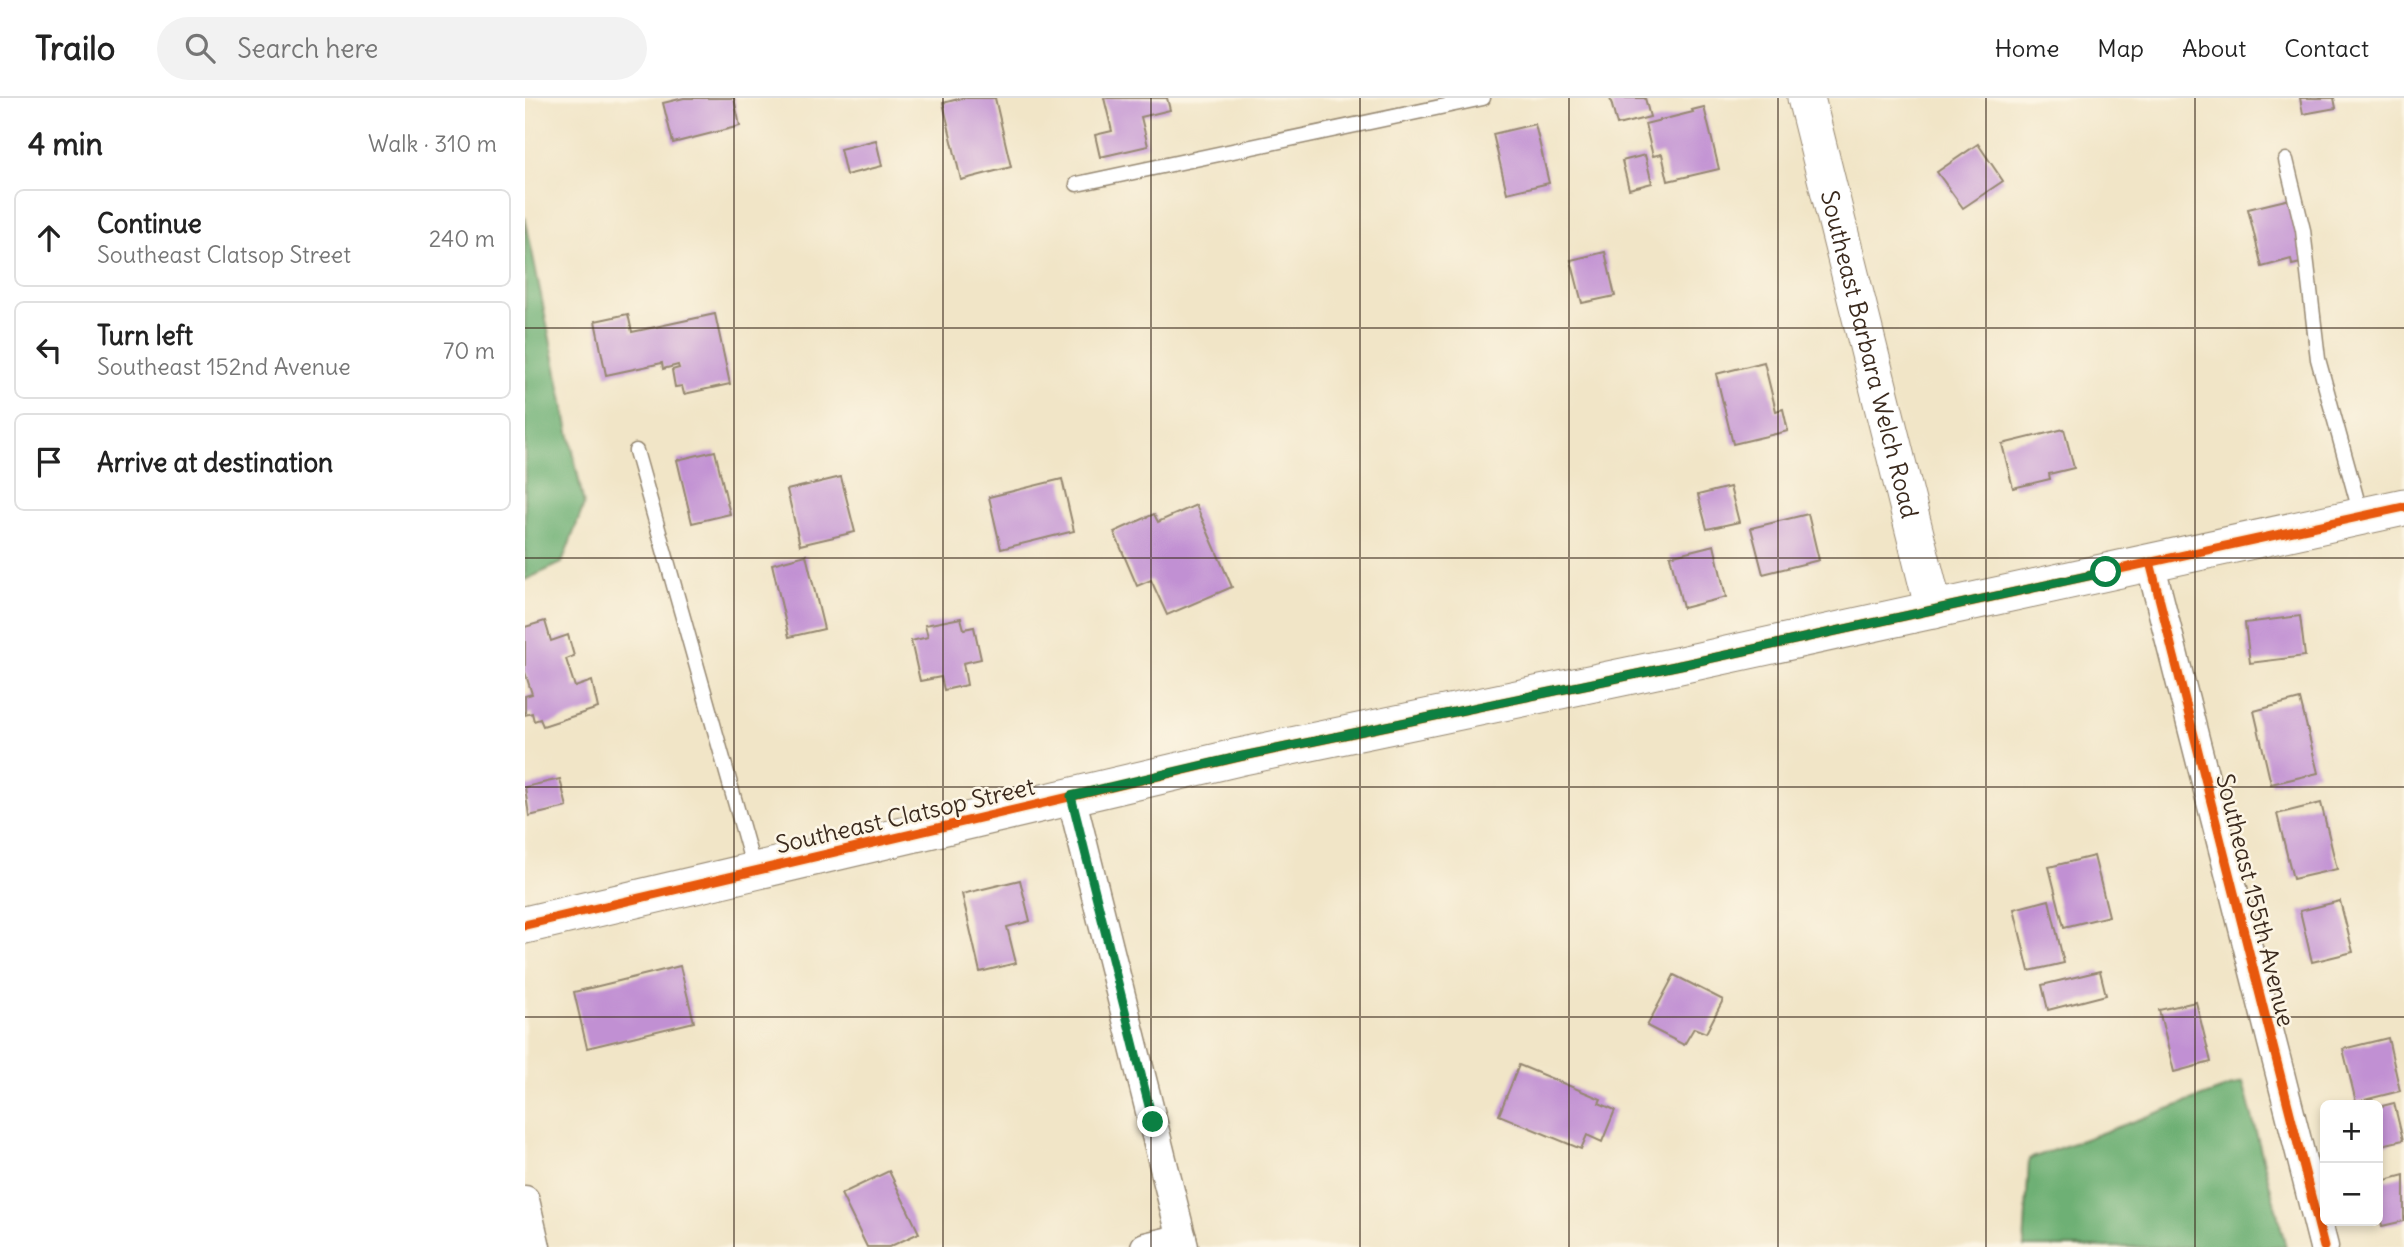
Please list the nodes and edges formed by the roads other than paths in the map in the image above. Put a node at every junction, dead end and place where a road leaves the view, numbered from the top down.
1 (1483, 98) edge
2 (1806, 98) edge
3 (2286, 160) dead end
4 (1077, 184) dead end
5 (636, 451) dead end
6 (2404, 507) edge
7 (2361, 516) junction
8 (2150, 562) junction
9 (1934, 610) junction
10 (1071, 796) junction
11 (754, 871) junction
12 (525, 925) edge
13 (525, 1199) edge
14 (1183, 1243) edge
15 (536, 1247) edge
16 (1145, 1247) edge
17 (2324, 1247) edge

1 - 4 lane
2 - 9 street, Southeast Barbara Welch Road
3 - 7 lane
5 - 11 lane
6 - 7 street, Southeast Clatsop Street
7 - 8 street, Southeast Clatsop Street
8 - 9 street, Southeast Clatsop Street
8 - 17 street, Southeast 155th Avenue
9 - 10 street, Southeast Clatsop Street
10 - 11 street, Southeast Clatsop Street
10 - 14 street
11 - 12 street, Southeast Clatsop Street
13 - 15 street
14 - 16 street

